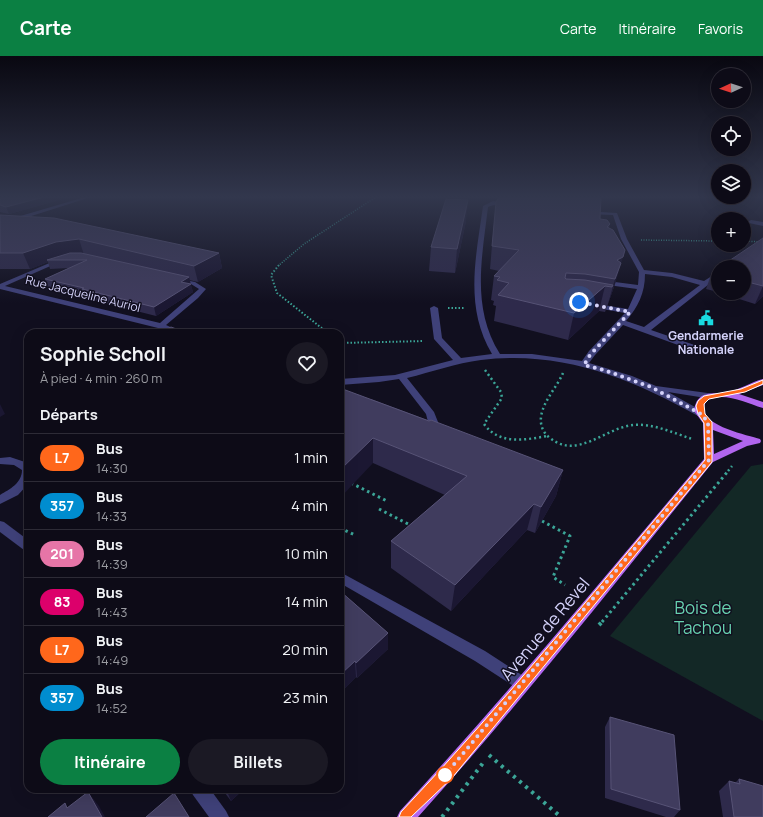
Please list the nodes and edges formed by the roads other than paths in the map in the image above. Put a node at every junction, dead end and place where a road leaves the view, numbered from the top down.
1 (483, 233) edge
2 (622, 233) edge
3 (620, 250) edge
4 (632, 252) junction
5 (67, 259) edge
6 (642, 272) junction
7 (171, 278) edge
8 (711, 280) edge
9 (615, 284) edge
10 (706, 284) junction
11 (0, 286) edge
12 (641, 287) junction
13 (586, 304) edge
14 (434, 308) road end
15 (630, 312) junction
16 (622, 322) junction
17 (161, 326) junction
18 (169, 329) edge
19 (646, 330) junction
20 (703, 351) dead end
21 (497, 356) junction
22 (459, 361) junction
23 (584, 365) junction
24 (402, 377) junction
25 (344, 382) edge
26 (763, 382) edge
27 (651, 387) junction
28 (727, 395) junction
29 (712, 396) junction
30 (763, 405) edge
31 (705, 418) junction
32 (423, 435) edge
33 (760, 441) edge
34 (709, 460) junction
35 (0, 461) edge
36 (24, 461) edge
37 (24, 482) edge
38 (0, 500) edge
39 (0, 525) edge
40 (24, 544) edge
41 (344, 579) edge
42 (523, 684) junction
43 (202, 793) edge
44 (220, 817) edge
45 (406, 817) edge

1 - 21 street
2 - 4 street
3 - 4 street
4 - 6 street
5 - 11 street, Rue Jacqueline Auriol
6 - 10 street
6 - 12 street
7 - 17 street
8 - 10 street
9 - 12 street
10 - 19 street
11 - 17 street, Rue Jacqueline Auriol
12 - 15 street
13 - 15 street
14 - 22 street
15 - 16 street
16 - 19 street
16 - 23 street
17 - 18 street, Rue Jacqueline Auriol
19 - 20 street
21 - 22 street
21 - 23 street
22 - 24 street
23 - 27 street
24 - 25 street
24 - 32 street
26 - 28 main road
27 - 29 street
27 - 31 street
28 - 29 main road
28 - 30 main road
29 - 31 main road
31 - 33 main road
31 - 34 main road
33 - 34 main road, Avenue de Revel
34 - 42 main road, Avenue de Revel
35 - 36 street
37 - 38 street
39 - 40 street
41 - 42 street
42 - 45 main road, Avenue de Revel
43 - 44 street

